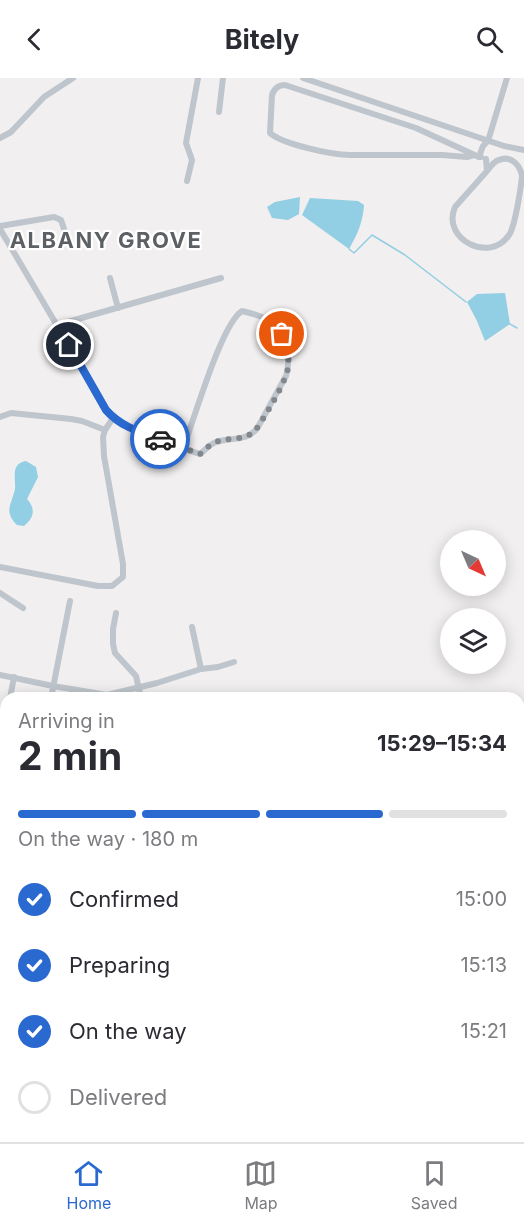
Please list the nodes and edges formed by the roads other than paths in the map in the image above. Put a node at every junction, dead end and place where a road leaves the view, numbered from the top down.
1 (73, 78) edge
2 (198, 78) edge
3 (223, 78) edge
4 (303, 78) edge
5 (507, 78) edge
6 (219, 112) dead end
7 (0, 138) edge
8 (488, 141) junction
9 (524, 150) edge
10 (480, 157) junction
11 (496, 161) junction
12 (487, 171) junction
13 (187, 181) dead end
14 (0, 228) edge
15 (67, 238) dead end
16 (110, 278) dead end
17 (221, 278) dead end
18 (118, 308) junction
19 (57, 325) junction
20 (0, 417) edge
21 (113, 418) junction
22 (105, 430) junction
23 (183, 448) junction
24 (0, 567) edge
25 (0, 593) edge
26 (70, 601) dead end
27 (23, 608) dead end
28 (116, 613) dead end
29 (192, 627) dead end
30 (234, 663) dead end
31 (201, 669) junction
32 (0, 675) edge
33 (14, 677) junction
34 (53, 686) junction
35 (138, 688) junction
36 (11, 692) edge
37 (52, 692) edge
38 (89, 692) edge
39 (120, 692) edge
40 (139, 692) edge

1 - 7 street
2 - 13 street
3 - 6 street
4 - 8 street
5 - 8 street
8 - 9 street
8 - 10 street
10 - 10 street
10 - 11 street
10 - 12 street
11 - 12 street
11 - 12 street
14 - 15 street
14 - 19 street
16 - 18 street
17 - 18 street
18 - 19 street
19 - 21 street
20 - 22 street
21 - 22 street
21 - 23 street
22 - 24 street
23 - 23 street
25 - 27 street
26 - 34 street
28 - 35 street
29 - 31 street
30 - 31 street
31 - 35 street
32 - 33 street
33 - 34 street
33 - 36 street
34 - 37 street
34 - 38 street
35 - 39 street
35 - 40 street

